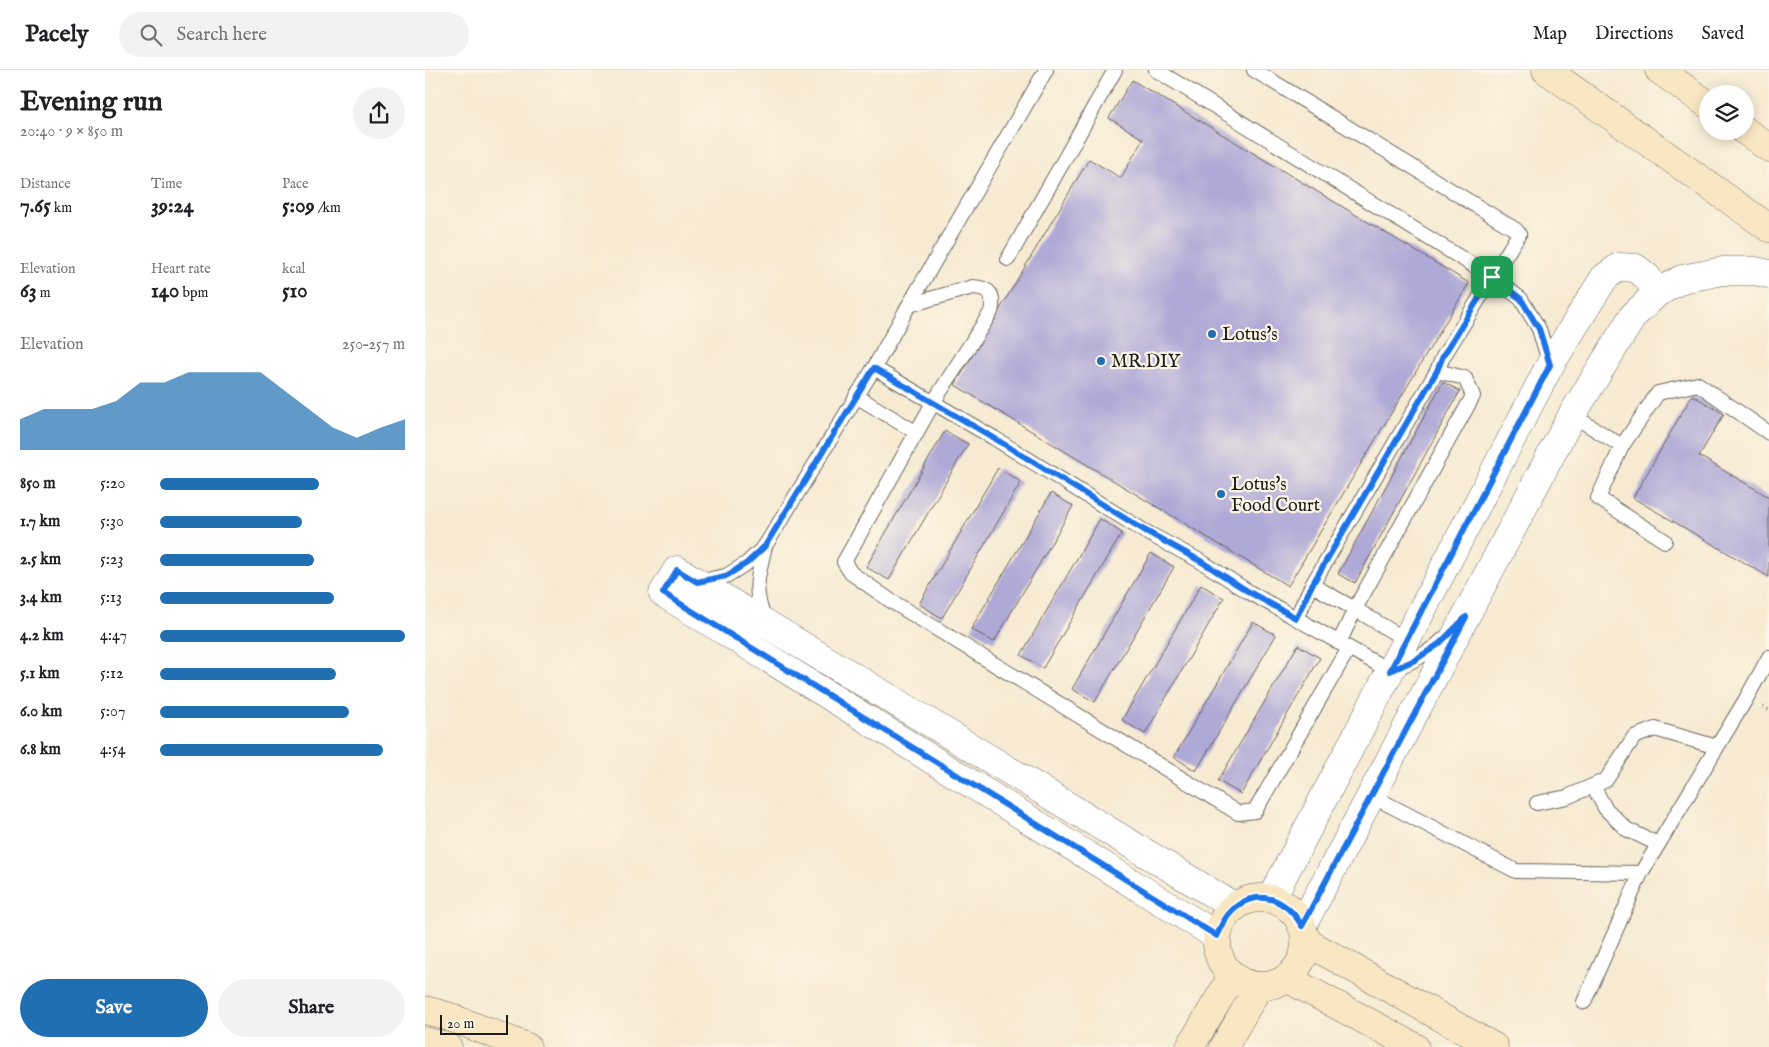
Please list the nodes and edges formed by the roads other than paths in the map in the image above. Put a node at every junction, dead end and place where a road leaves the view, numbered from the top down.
1 (1046, 70) edge
2 (1115, 70) edge
3 (1155, 70) edge
4 (1254, 70) edge
5 (1546, 70) edge
6 (1659, 70) edge
7 (1699, 98) edge
8 (1754, 137) edge
9 (1769, 148) edge
10 (1769, 228) edge
11 (1008, 259) dead end
12 (1769, 274) edge
13 (1492, 277) junction
14 (1657, 293) junction
15 (909, 305) junction
16 (1550, 365) junction
17 (874, 368) junction
18 (1437, 371) junction
19 (857, 396) junction
20 (933, 403) junction
21 (1572, 416) junction
22 (917, 433) junction
23 (1769, 433) edge
24 (1622, 446) junction
25 (1665, 541) dead end
26 (765, 546) junction
27 (697, 582) junction
28 (1312, 585) junction
29 (1355, 609) junction
30 (1466, 617) junction
31 (1296, 618) junction
32 (767, 624) junction
33 (1406, 640) junction
34 (1344, 645) junction
35 (1769, 657) edge
36 (1390, 671) junction
37 (1717, 747) junction
38 (1593, 786) junction
39 (1372, 796) junction
40 (1537, 803) dead end
41 (1658, 844) junction
42 (1641, 873) junction
43 (1271, 899) junction
44 (1235, 907) junction
45 (1303, 934) junction
46 (1217, 936) junction
47 (1233, 975) junction
48 (1286, 978) junction
49 (1259, 986) junction
50 (1584, 1002) dead end
51 (425, 1010) edge
52 (425, 1041) edge
53 (448, 1047) edge
54 (527, 1047) edge
55 (1190, 1047) edge
56 (1224, 1047) edge
57 (1415, 1047) edge
58 (1494, 1047) edge

1 - 15 lane
2 - 11 lane
3 - 13 lane
4 - 13 lane
5 - 10 street
6 - 7 street
8 - 9 street
12 - 14 street
13 - 16 lane
13 - 18 lane
14 - 16 street
14 - 21 street
15 - 17 lane
15 - 20 lane
16 - 33 street
17 - 19 lane
17 - 20 lane
18 - 28 lane
18 - 29 lane
19 - 22 lane
19 - 26 lane
20 - 22 lane
20 - 31 lane
21 - 24 lane
21 - 30 street
22 - 34 lane
23 - 24 lane
24 - 25 lane
26 - 27 lane
26 - 32 lane
27 - 32 street
27 - 46 street
28 - 29 lane
28 - 31 lane
29 - 33 lane
29 - 34 lane
30 - 36 lane
30 - 39 street
31 - 34 lane
32 - 44 street
33 - 36 street
34 - 36 lane
35 - 37 lane
36 - 43 street
37 - 38 lane
37 - 41 lane
38 - 40 lane
38 - 41 lane
39 - 42 lane
39 - 45 street
41 - 42 lane
42 - 50 lane
43 - 44 street
43 - 45 street
44 - 46 street
45 - 48 street
45 - 58 street
46 - 47 street
47 - 49 street
47 - 55 street
48 - 49 street
48 - 57 street
49 - 56 street
51 - 54 street
52 - 53 street

